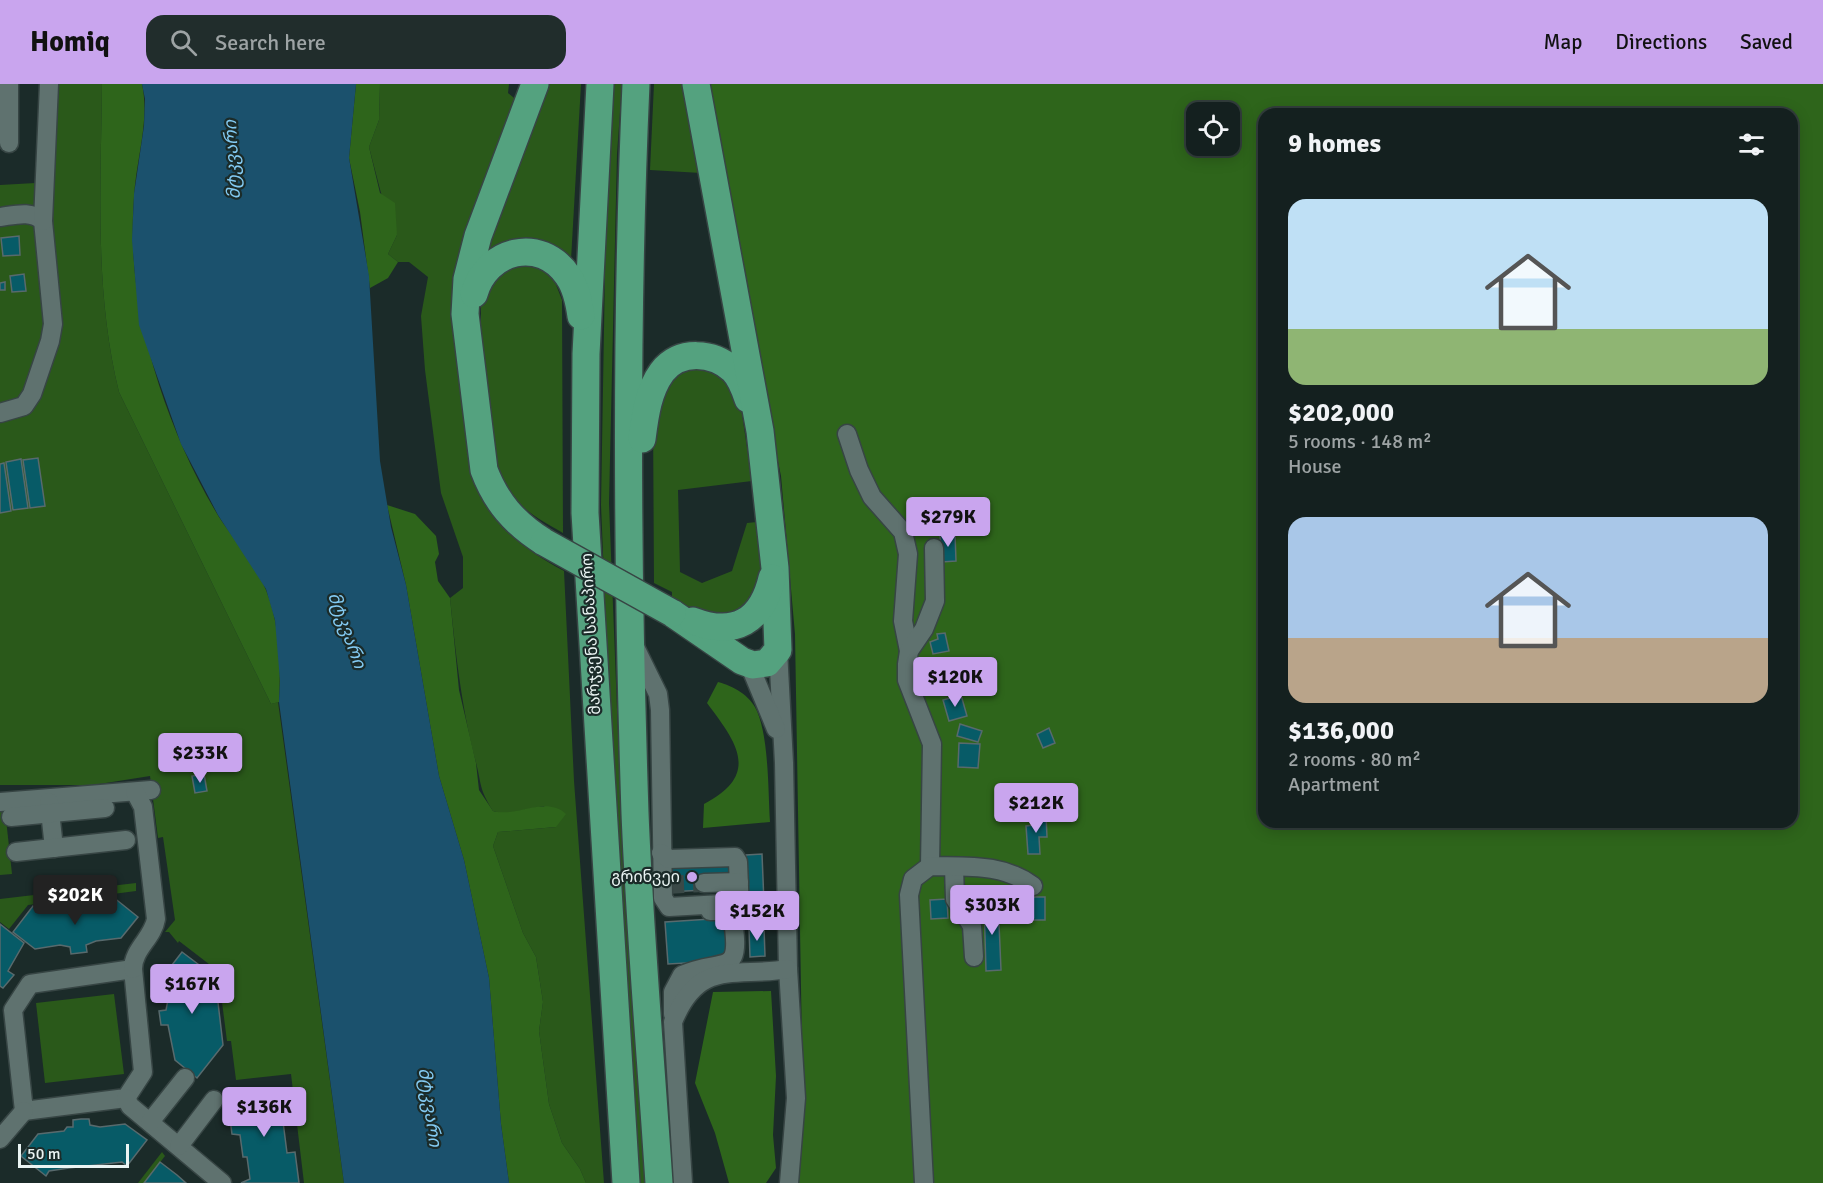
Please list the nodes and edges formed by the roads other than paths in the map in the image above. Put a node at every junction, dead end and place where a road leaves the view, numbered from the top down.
1 (9, 84) edge
2 (49, 84) edge
3 (535, 84) edge
4 (600, 84) edge
5 (636, 84) edge
6 (696, 84) edge
7 (9, 143) dead end
8 (0, 217) edge
9 (43, 220) junction
10 (468, 342) junction
11 (586, 354) junction
12 (0, 413) edge
13 (760, 431) junction
14 (847, 434) dead end
15 (629, 500) junction
16 (934, 548) dead end
17 (775, 568) junction
18 (672, 613) junction
19 (745, 621) junction
20 (632, 642) junction
21 (778, 643) junction
22 (909, 651) junction
23 (742, 659) junction
24 (784, 763) junction
25 (0, 802) edge
26 (50, 806) junction
27 (105, 808) dead end
28 (11, 817) dead end
29 (126, 840) dead end
30 (54, 848) junction
31 (16, 852) dead end
32 (661, 853) junction
33 (930, 866) junction
34 (954, 867) junction
35 (739, 882) junction
36 (704, 884) tunnel mouth
37 (1033, 886) dead end
38 (664, 890) junction
39 (740, 908) junction
40 (786, 911) junction
41 (974, 957) dead end
42 (133, 969) junction
43 (788, 969) junction
44 (743, 971) junction
45 (672, 1022) junction
46 (185, 1078) dead end
47 (126, 1098) junction
48 (214, 1100) dead end
49 (24, 1111) junction
50 (150, 1122) junction
51 (0, 1139) edge
52 (178, 1146) junction
53 (222, 1183) edge
54 (626, 1183) edge
55 (659, 1183) edge
56 (683, 1183) edge
57 (789, 1183) edge
58 (924, 1183) edge

1 - 7 street
2 - 9 street
3 - 10 highway
4 - 11 highway, მარჯვენა სანაპირო
5 - 15 highway
6 - 13 highway
8 - 9 street
9 - 12 street
10 - 11 highway
10 - 18 highway, bridge
11 - 54 highway, მარჯვენა სანაპირო
13 - 15 highway
13 - 17 highway
14 - 22 street
15 - 20 highway
16 - 22 street
17 - 19 highway
17 - 21 highway
18 - 19 highway
18 - 23 highway
19 - 21 highway
19 - 23 highway
20 - 32 street
20 - 55 highway
21 - 23 highway
21 - 24 street
22 - 33 street
23 - 24 street
24 - 40 street
25 - 26 street
26 - 27 street
26 - 28 street
26 - 30 street
26 - 42 street
29 - 30 street
30 - 31 street
32 - 35 street
32 - 38 street
33 - 34 street
33 - 58 street
34 - 37 street
34 - 41 street
35 - 36 street
35 - 39 street
38 - 39 street
38 - 45 street
39 - 40 street
39 - 44 street
40 - 43 street
42 - 47 street
42 - 49 street
43 - 44 street
43 - 57 street
44 - 45 street
45 - 56 street
46 - 50 street
47 - 49 street
47 - 50 street
48 - 52 street
49 - 51 street
50 - 52 street
52 - 53 street

